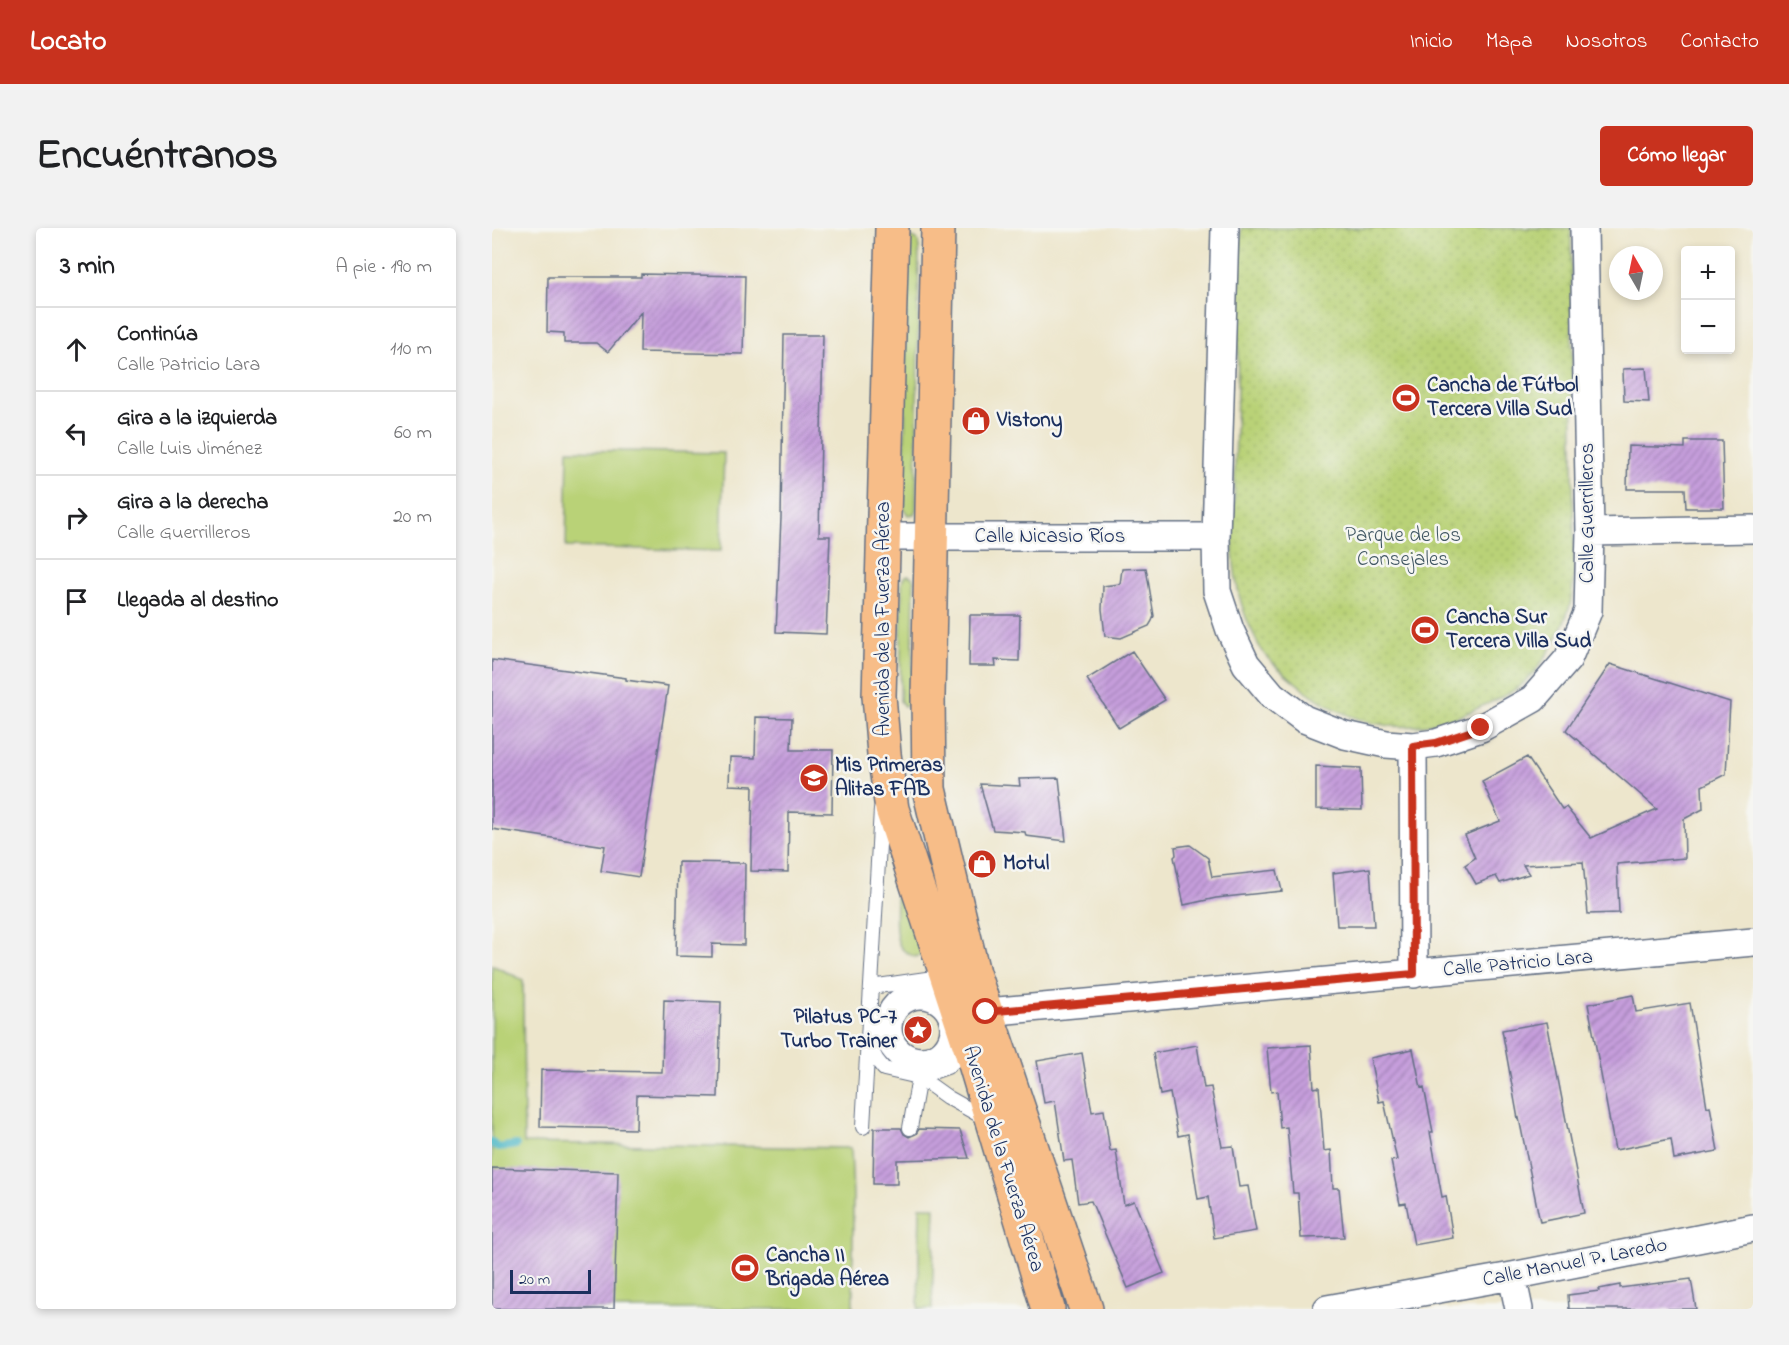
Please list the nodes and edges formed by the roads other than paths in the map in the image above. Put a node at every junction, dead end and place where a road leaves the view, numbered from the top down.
1 (892, 228) edge
2 (938, 228) edge
3 (1225, 228) edge
4 (1584, 228) edge
5 (1753, 529) edge
6 (1590, 532) junction
7 (884, 537) junction
8 (932, 537) junction
9 (1216, 537) junction
10 (1413, 746) junction
11 (884, 754) junction
12 (1753, 942) edge
13 (960, 974) junction
14 (1414, 974) junction
15 (871, 987) junction
16 (971, 1031) junction
17 (868, 1044) junction
18 (919, 1077) junction
19 (993, 1122) junction
20 (863, 1127) dead end
21 (910, 1128) dead end
22 (1753, 1228) edge
23 (1512, 1276) junction
24 (1048, 1309) edge
25 (1086, 1309) edge
26 (1330, 1309) edge
27 (1519, 1309) edge

1 - 7 highway, Avenida de la Fuerza Aérea
2 - 8 highway, Avenida de la Fuerza Aérea
3 - 9 street, Calle Guerrilleros
4 - 6 street, Calle Guerrilleros
5 - 6 street
6 - 10 street, Calle Guerrilleros
7 - 8 street, Calle Nicasio Ríos
7 - 11 highway, Avenida de la Fuerza Aérea
8 - 9 street, Calle Nicasio Ríos
8 - 13 highway, Avenida de la Fuerza Aérea
9 - 10 street, Calle Guerrilleros
10 - 14 street
11 - 13 highway, Avenida de la Fuerza Aérea
11 - 15 lane
12 - 14 street, Calle Patricio Lara
13 - 15 lane
13 - 16 highway, Avenida de la Fuerza Aérea
14 - 16 street, Calle Patricio Lara
15 - 17 lane
16 - 18 lane
16 - 19 highway, Avenida de la Fuerza Aérea
16 - 25 highway, Avenida de la Fuerza Aérea
17 - 18 lane
17 - 20 lane
18 - 19 lane
18 - 21 lane
19 - 24 highway, Avenida de la Fuerza Aérea
22 - 23 street, Calle Manuel P. Laredo
23 - 26 street, Calle Manuel P. Laredo
23 - 27 street

